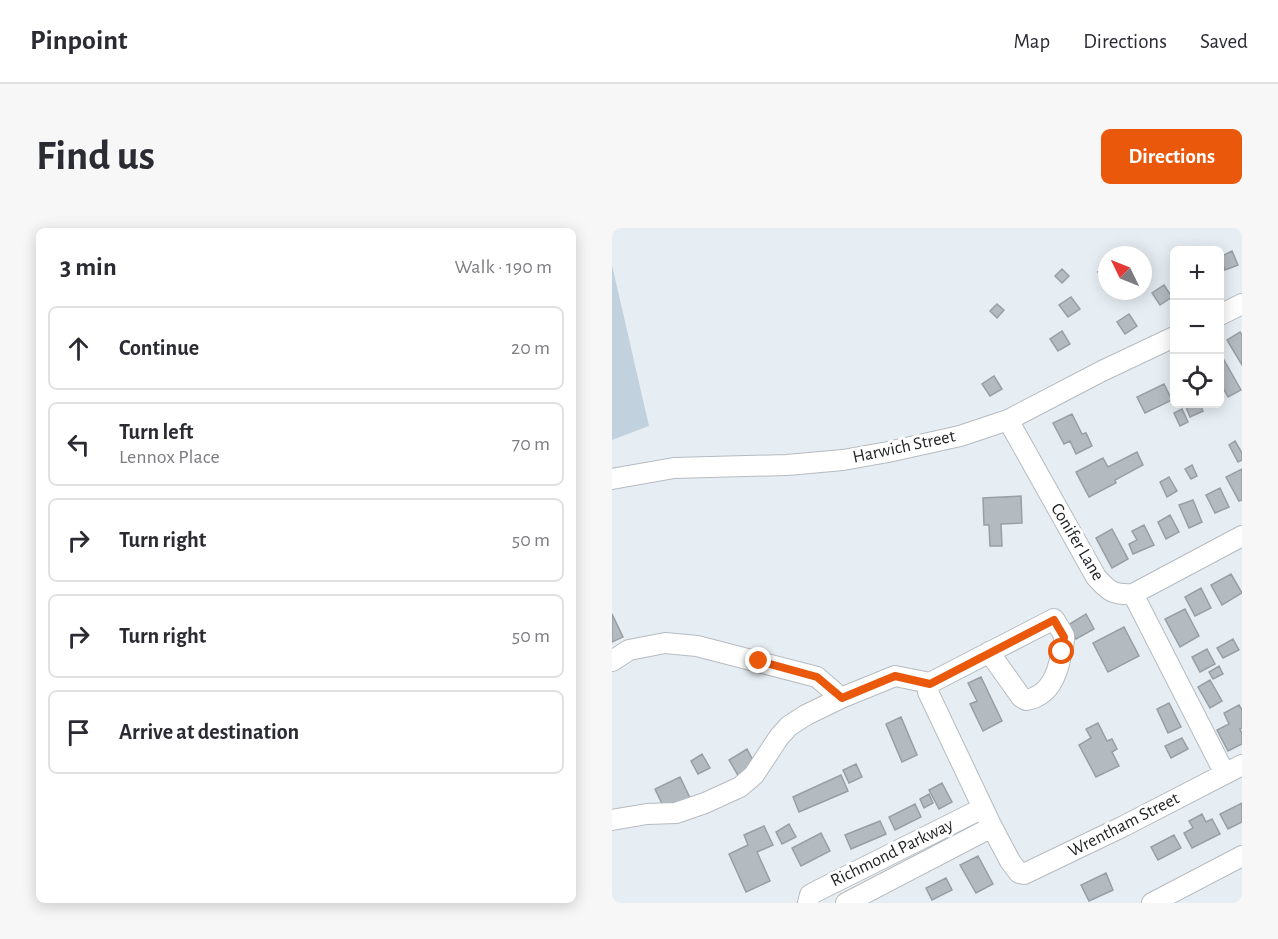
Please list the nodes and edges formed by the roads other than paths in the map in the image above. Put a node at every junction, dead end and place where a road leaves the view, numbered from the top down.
1 (1242, 304) edge
2 (1224, 313) edge
3 (1170, 339) edge
4 (1008, 420) junction
5 (612, 479) edge
6 (1242, 536) edge
7 (1133, 594) junction
8 (989, 652) junction
9 (612, 661) edge
10 (930, 684) junction
11 (842, 698) junction
12 (1233, 769) edge
13 (983, 808) junction
14 (612, 820) edge
15 (992, 827) junction
16 (1242, 856) edge
17 (807, 903) edge
18 (846, 903) edge
19 (1152, 903) edge

1 - 2 street
3 - 4 street, Harwich Street
4 - 5 street, Harwich Street
4 - 7 street, Conifer Lane
6 - 7 street
7 - 12 street
8 - 8 street
8 - 10 street
9 - 11 street
10 - 11 street
10 - 13 street
11 - 14 street
12 - 15 street, Wrentham Street
13 - 15 street
13 - 17 street, Richmond Parkway
15 - 18 street, Richmond Parkway
16 - 19 street

